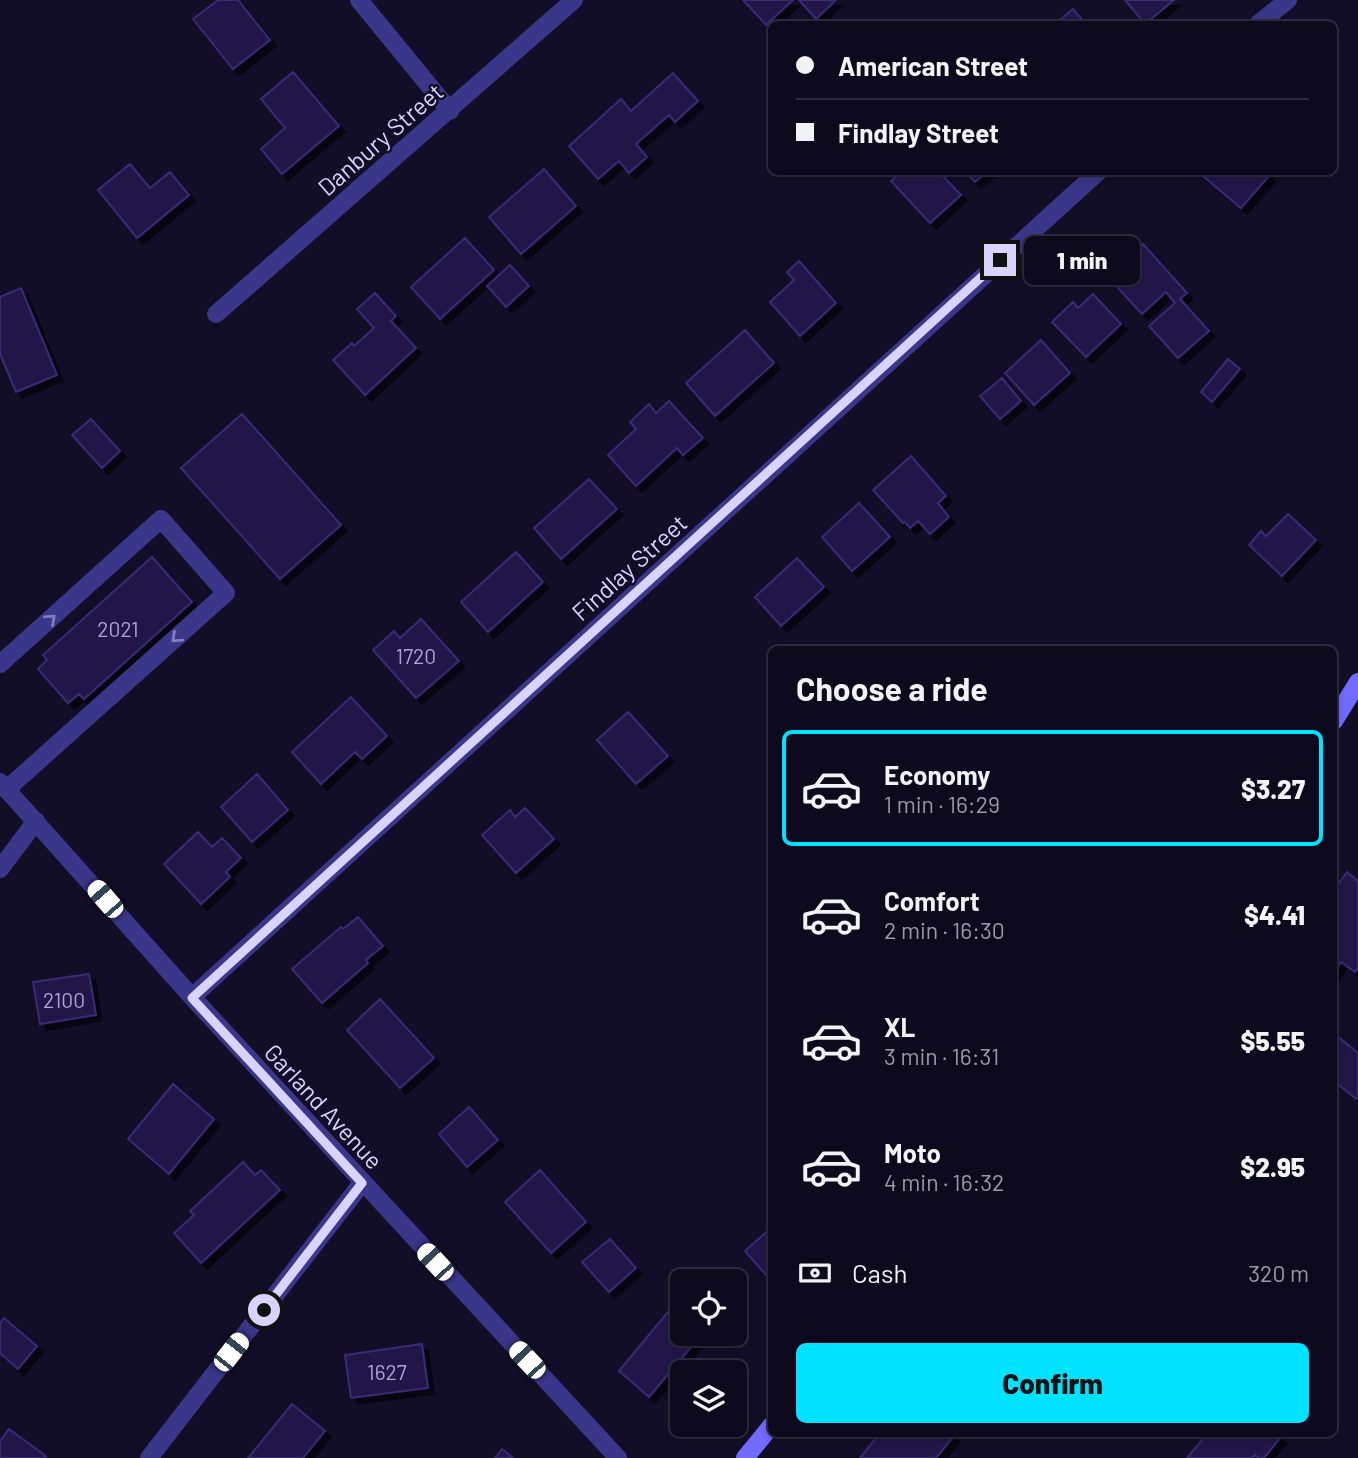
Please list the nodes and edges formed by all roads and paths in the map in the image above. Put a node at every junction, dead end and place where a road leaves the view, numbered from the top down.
1 (359, 0) edge
2 (574, 0) edge
3 (1289, 0) edge
4 (1262, 21) edge
5 (450, 110) junction
6 (1095, 175) edge
7 (216, 314) dead end
8 (0, 664) edge
9 (1358, 682) edge
10 (1337, 716) edge
11 (3, 786) edge
12 (36, 821) junction
13 (0, 869) edge
14 (192, 998) junction
15 (362, 1183) junction
16 (768, 1430) edge
17 (149, 1458) edge
18 (618, 1458) edge
19 (745, 1458) edge

1 - 5 street
2 - 5 street, Danbury Street
3 - 4 street
5 - 7 street, Danbury Street
6 - 14 street, Findlay Street
8 -> 11 street
9 - 10 main road
11 - 12 street, Garland Avenue
12 - 13 street
12 - 14 street, Garland Avenue
14 - 15 street, Garland Avenue
15 - 17 street
15 - 18 street, Garland Avenue
16 - 19 main road

